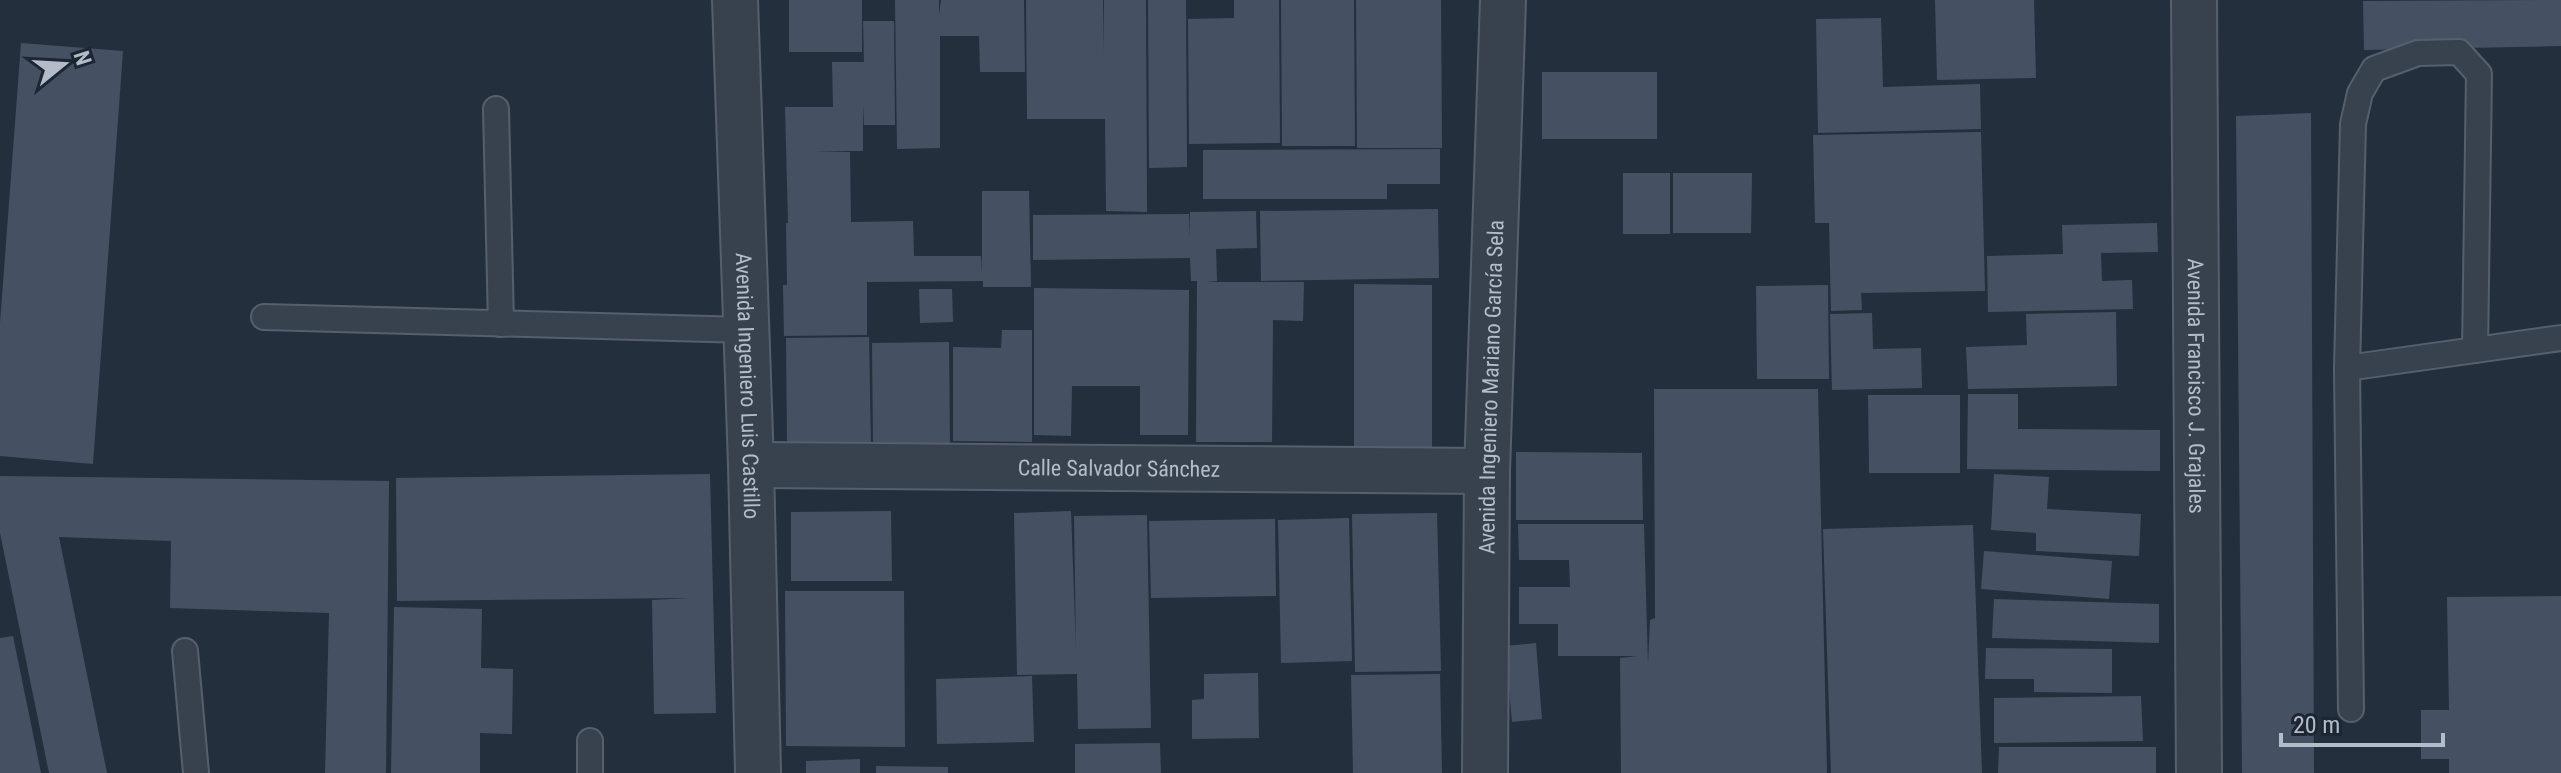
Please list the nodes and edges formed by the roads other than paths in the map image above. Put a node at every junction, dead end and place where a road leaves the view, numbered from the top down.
1 (735, 0) edge
2 (1503, 0) edge
3 (2194, 0) edge
4 (496, 109) dead end
5 (264, 317) dead end
6 (501, 324) junction
7 (747, 330) junction
8 (2561, 338) edge
9 (2475, 350) junction
10 (2347, 368) junction
11 (751, 465) junction
12 (1487, 471) junction
13 (185, 651) dead end
14 (2351, 709) dead end
15 (590, 741) dead end
16 (196, 773) edge
17 (590, 773) edge
18 (758, 773) edge
19 (1485, 773) edge
20 (2199, 773) edge

1 - 7 street, Avenida Ingeniero Luis Castillo
2 - 12 street, Avenida Ingeniero Mariano García Sela
3 - 20 street, Avenida Francisco J. Grajales
4 - 6 lane
5 - 6 lane
6 - 7 lane
7 - 11 street, Avenida Ingeniero Luis Castillo
8 - 9 lane
9 - 10 lane
9 - 10 lane
10 - 14 lane
11 - 12 street, Calle Salvador Sánchez
11 - 18 street, Avenida Ingeniero Luis Castillo
12 - 19 street, Avenida Ingeniero Mariano García Sela
13 - 16 lane
15 - 17 lane

